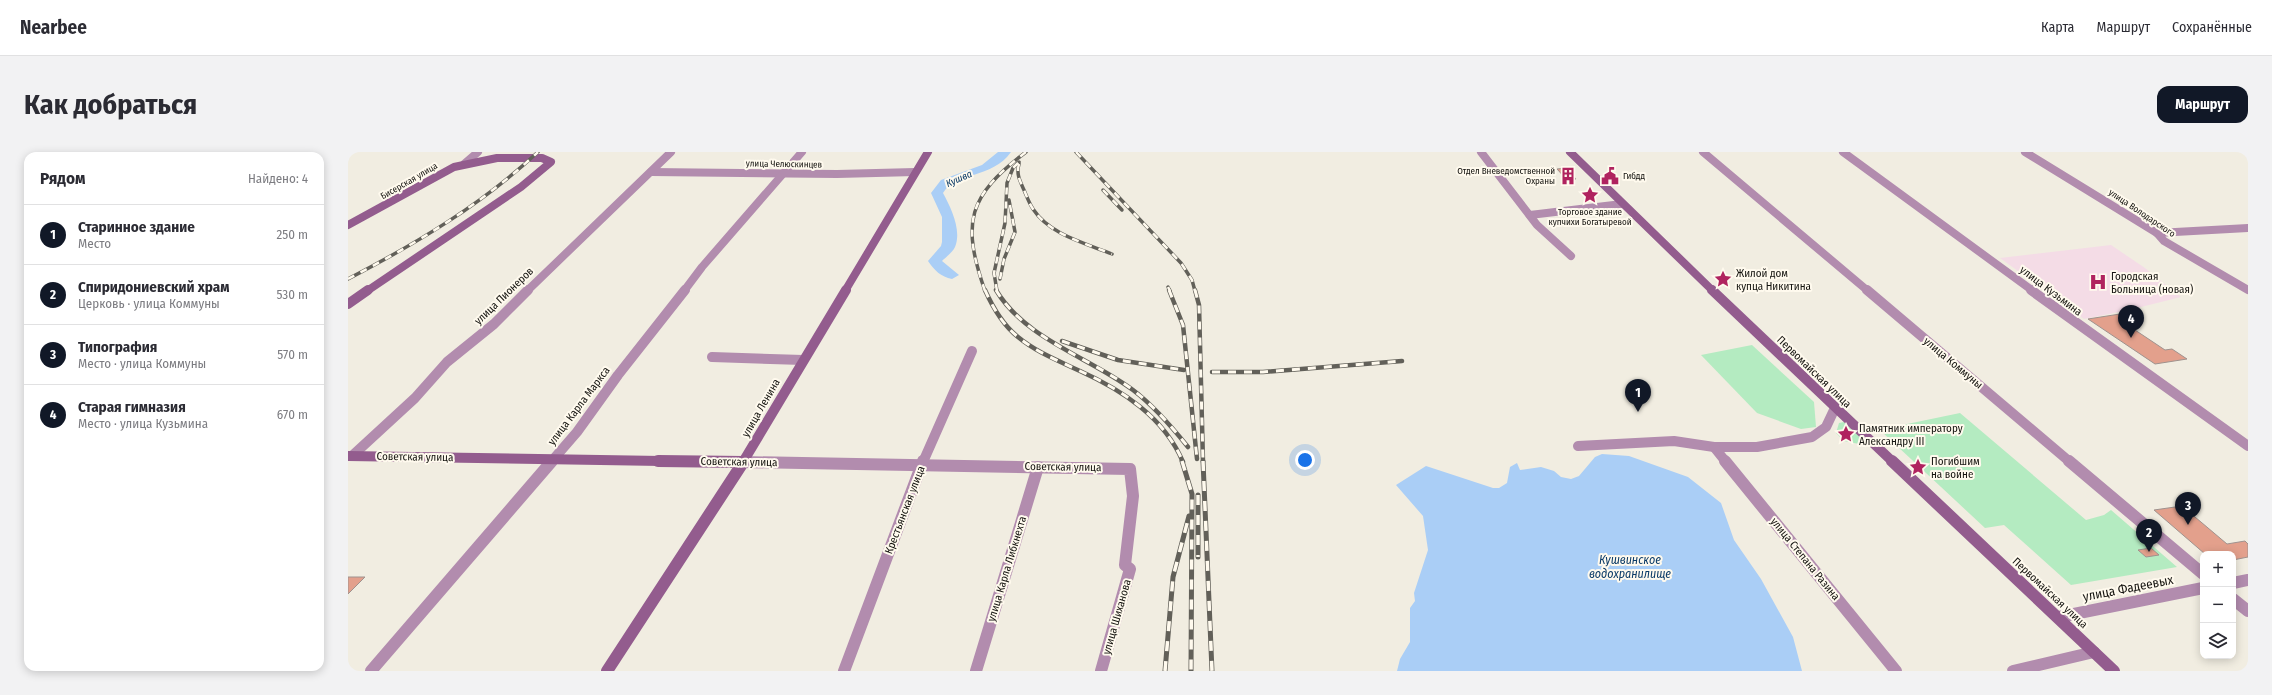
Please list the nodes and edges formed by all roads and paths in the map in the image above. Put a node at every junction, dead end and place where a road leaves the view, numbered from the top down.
1 (478, 152) edge
2 (671, 152) edge
3 (802, 152) edge
4 (928, 152) edge
5 (1481, 152) edge
6 (1570, 152) edge
7 (1703, 152) edge
8 (1843, 152) edge
9 (2025, 152) edge
10 (464, 164) junction
11 (651, 172) junction
12 (784, 172) junction
13 (915, 172) junction
14 (1622, 204) junction
15 (1530, 215) junction
16 (348, 225) edge
17 (2248, 228) edge
18 (2157, 233) junction
19 (1571, 256) dead end
20 (2248, 290) edge
21 (348, 304) edge
22 (972, 351) dead end
23 (712, 357) dead end
24 (803, 360) junction
25 (1835, 408) junction
26 (1578, 446) dead end
27 (2248, 446) edge
28 (1714, 447) junction
29 (350, 456) edge
30 (554, 458) junction
31 (743, 462) junction
32 (922, 464) junction
33 (1038, 467) junction
34 (1130, 469) joint
35 (2200, 571) edge
36 (2248, 580) edge
37 (2236, 582) edge
38 (2200, 589) edge
39 (2236, 601) edge
40 (2248, 611) edge
41 (2059, 617) junction
42 (2094, 652) junction
43 (371, 671) edge
44 (607, 671) edge
45 (844, 671) edge
46 (976, 671) edge
47 (1102, 671) edge
48 (1896, 671) edge
49 (2013, 671) edge
50 (2114, 671) edge

1 - 10 street, Бисерская улица
2 - 11 street, улица Пионеров
3 - 12 street, улица Карла Маркса
4 - 13 main road, улица Ленина
5 - 15 street
6 - 14 main road, Первомайская улица
7 - 35 street, улица Коммуны
8 - 27 street, улица Кузьмина
9 - 18 street, улица Володарского
10 - 16 main road, Бисерская улица
10 - 21 main road
11 - 12 street, улица Челюскинцев
11 - 29 street, улица Пионеров
12 - 13 street, улица Челюскинцев
12 - 30 street, улица Карла Маркса
13 - 24 main road, улица Ленина
14 - 15 street
14 - 25 main road, Первомайская улица
15 - 19 street
17 - 18 street
18 - 20 street, улица Володарского
22 - 32 street, Крестьянская улица
23 - 24 street
24 - 31 main road, улица Ленина
25 - 28 street
25 - 41 main road, Первомайская улица
26 - 28 street
28 - 48 street, улица Степана Разина
29 - 30 main road, Советская улица
30 - 31 main road, Советская улица
30 - 43 street, улица Карла Маркса
31 - 32 street, Советская улица
31 - 44 main road, улица Ленина
32 - 33 street, Советская улица
32 - 45 street, Крестьянская улица
33 - 34 street, Советская улица
33 - 46 street, улица Карла Либкнехта
34 - 47 street, улица Шиханова
36 - 37 street
38 - 41 street, улица Фадеевых
39 - 40 street
41 - 42 main road, Первомайская улица
42 - 49 street
42 - 50 main road, Первомайская улица

